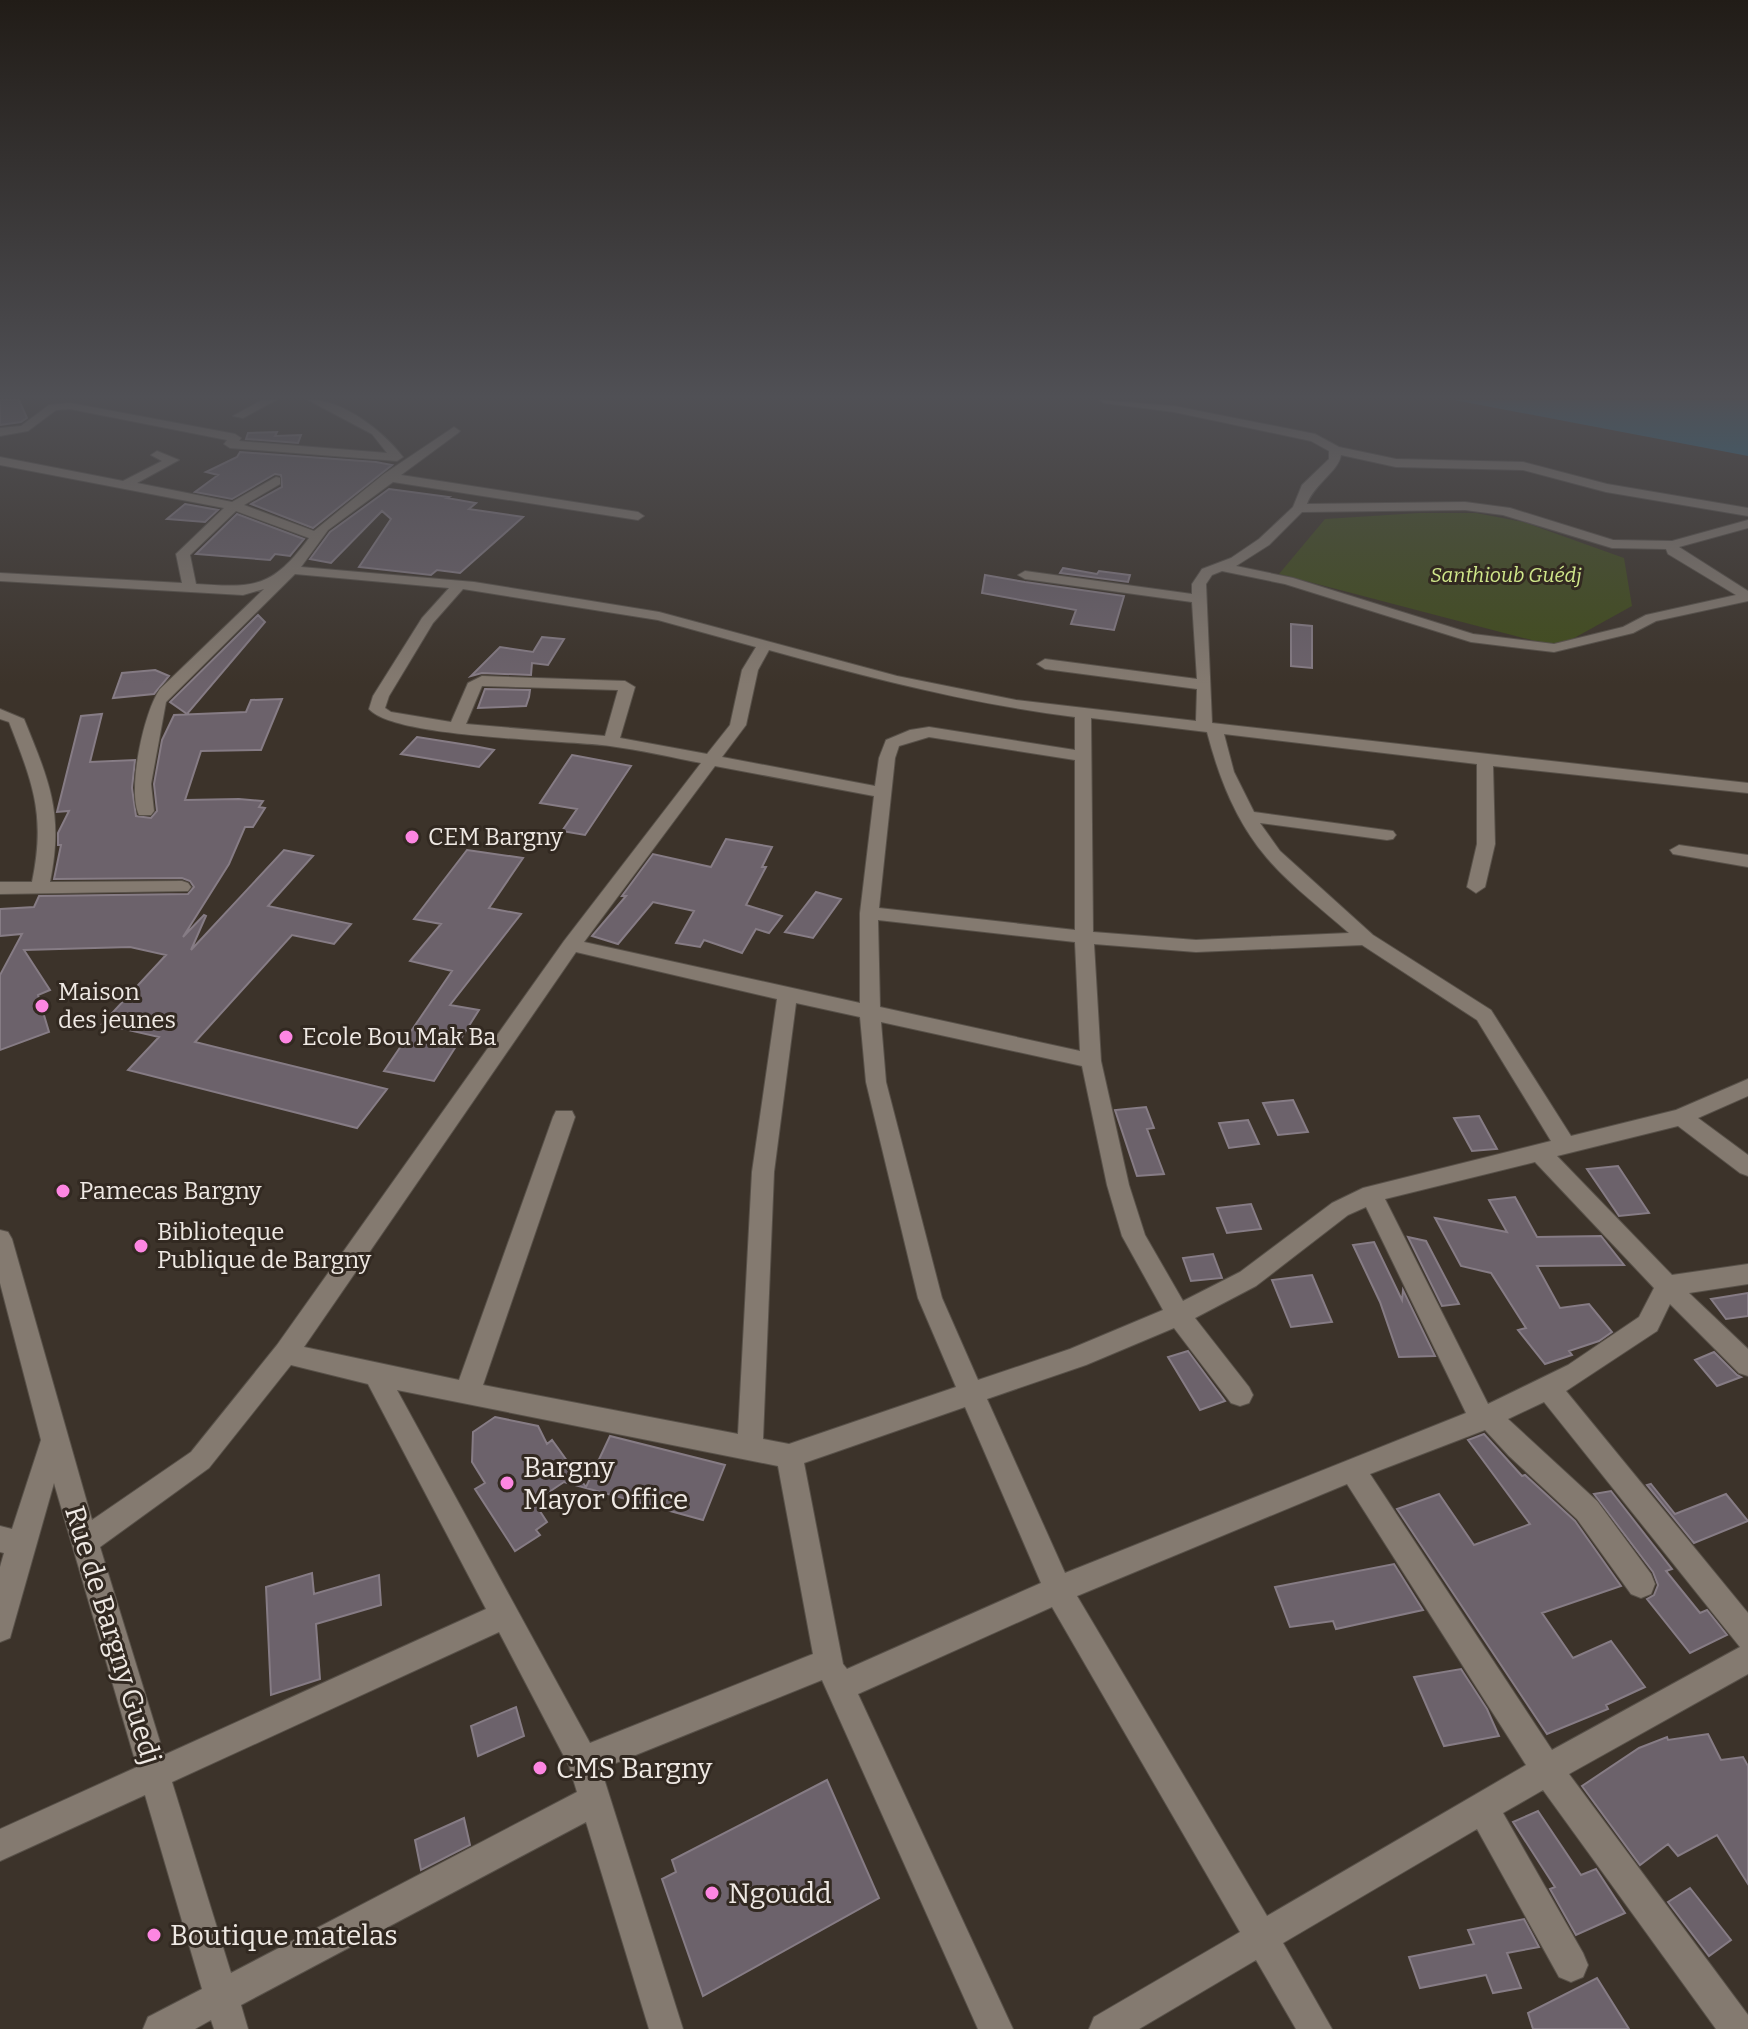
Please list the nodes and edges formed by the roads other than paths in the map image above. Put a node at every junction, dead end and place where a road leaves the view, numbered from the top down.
1 (178, 495) edge
2 (253, 495) edge
3 (365, 495) edge
4 (501, 495) edge
5 (1304, 495) edge
6 (1642, 495) edge
7 (234, 506) junction
8 (1299, 508) junction
9 (1748, 512) edge
10 (638, 516) dead end
11 (1748, 524) edge
12 (316, 536) junction
13 (1672, 545) junction
14 (1219, 566) junction
15 (292, 570) junction
16 (1025, 575) dead end
17 (0, 577) edge
18 (459, 585) junction
19 (190, 588) junction
20 (1748, 597) edge
21 (1200, 599) junction
22 (765, 645) junction
23 (1045, 664) dead end
24 (1205, 685) junction
25 (0, 714) edge
26 (1083, 714) junction
27 (456, 728) junction
28 (1209, 728) junction
29 (611, 741) junction
30 (1084, 756) junction
31 (713, 760) junction
32 (1485, 761) junction
33 (1748, 788) edge
34 (883, 793) junction
35 (145, 811) dead end
36 (1247, 816) junction
37 (1387, 835) dead end
38 (1679, 850) dead end
39 (1748, 861) edge
40 (40, 886) junction
41 (182, 887) dead end
42 (1476, 887) dead end
43 (0, 888) edge
44 (869, 913) junction
45 (1084, 937) junction
46 (1366, 939) junction
47 (571, 945) junction
48 (787, 996) junction
49 (870, 1011) junction
50 (1091, 1061) junction
51 (1748, 1087) edge
52 (564, 1117) dead end
53 (1681, 1117) junction
54 (1566, 1146) junction
55 (1539, 1152) junction
56 (1748, 1167) edge
57 (1371, 1194) junction
58 (0, 1239) edge
59 (1748, 1274) edge
60 (1667, 1286) junction
61 (9, 1302) edge
62 (1178, 1315) junction
63 (286, 1353) junction
64 (1748, 1365) edge
65 (376, 1375) junction
66 (1548, 1388) junction
67 (467, 1393) junction
68 (970, 1394) junction
69 (1240, 1395) dead end
70 (1486, 1418) junction
71 (54, 1440) junction
72 (750, 1448) junction
73 (789, 1456) junction
74 (1352, 1469) junction
75 (11, 1541) edge
76 (85, 1541) junction
77 (1641, 1584) dead end
78 (1058, 1590) junction
79 (504, 1615) junction
80 (0, 1628) edge
81 (1748, 1636) edge
82 (1748, 1658) edge
83 (834, 1674) junction
84 (583, 1761) junction
85 (1547, 1770) junction
86 (155, 1774) junction
87 (593, 1801) junction
88 (1483, 1808) junction
89 (0, 1845) edge
90 (1261, 1938) junction
91 (1571, 1965) dead end
92 (222, 1997) junction
93 (160, 2029) edge
94 (231, 2029) edge
95 (666, 2029) edge
96 (996, 2029) edge
97 (1106, 2029) edge
98 (1315, 2029) edge
99 (1737, 2029) edge

1 - 7 street
2 - 7 street
3 - 12 street
4 - 10 street
5 - 8 street
6 - 9 street
7 - 12 street
7 - 19 street
8 - 13 street
8 - 14 street
11 - 13 street
12 - 15 street
13 - 20 street
14 - 20 street
14 - 21 street
15 - 18 street
15 - 19 street
15 - 35 street
16 - 21 street
17 - 19 street
18 - 22 street
18 - 27 street
21 - 24 street
22 - 26 street
22 - 31 street
23 - 24 street
24 - 28 street
25 - 40 street
26 - 28 street
26 - 30 street
27 - 29 street
27 - 29 street
28 - 32 street
28 - 36 street
29 - 31 street
30 - 34 street
30 - 45 street
31 - 34 street
31 - 47 street
32 - 33 street
32 - 42 street
34 - 44 street
36 - 37 street
36 - 46 street
38 - 39 street
40 - 41 street
40 - 43 street
44 - 45 street
44 - 49 street
45 - 46 street
45 - 50 street
46 - 54 street
47 - 48 street
47 - 63 street
48 - 49 street
48 - 72 street
49 - 50 street
49 - 68 street
50 - 62 street
51 - 53 street
52 - 67 street
53 - 54 street
53 - 56 street
54 - 55 street
55 - 57 street
55 - 60 street
57 - 62 street
57 - 70 street
58 - 61 street, Rue de Bargny Guedj
59 - 60 street
60 - 64 street
60 - 66 street
61 - 71 street, Rue de Bargny Guedj
62 - 68 street
62 - 69 street
63 - 65 street
63 - 76 street
65 - 67 street
65 - 79 street
66 - 70 street
66 - 81 street
67 - 72 street
68 - 73 street
68 - 78 street
70 - 74 street
70 - 77 street
71 - 75 street
71 - 76 street, Rue de Bargny Guedj
72 - 73 street
73 - 83 street
74 - 78 street
74 - 85 street
75 - 80 street
76 - 86 street, Rue de Bargny Guedj
78 - 83 street
78 - 90 street
79 - 84 street
79 - 86 street
82 - 85 street
83 - 84 street
83 - 96 street
84 - 87 street
85 - 88 street
85 - 99 street
86 - 89 street
86 - 92 street, Rue de Bargny Guedj
87 - 92 street
87 - 95 street
88 - 90 street
88 - 91 street
90 - 97 street
90 - 98 street
92 - 93 street
92 - 94 street, Rue de Bargny Guedj

